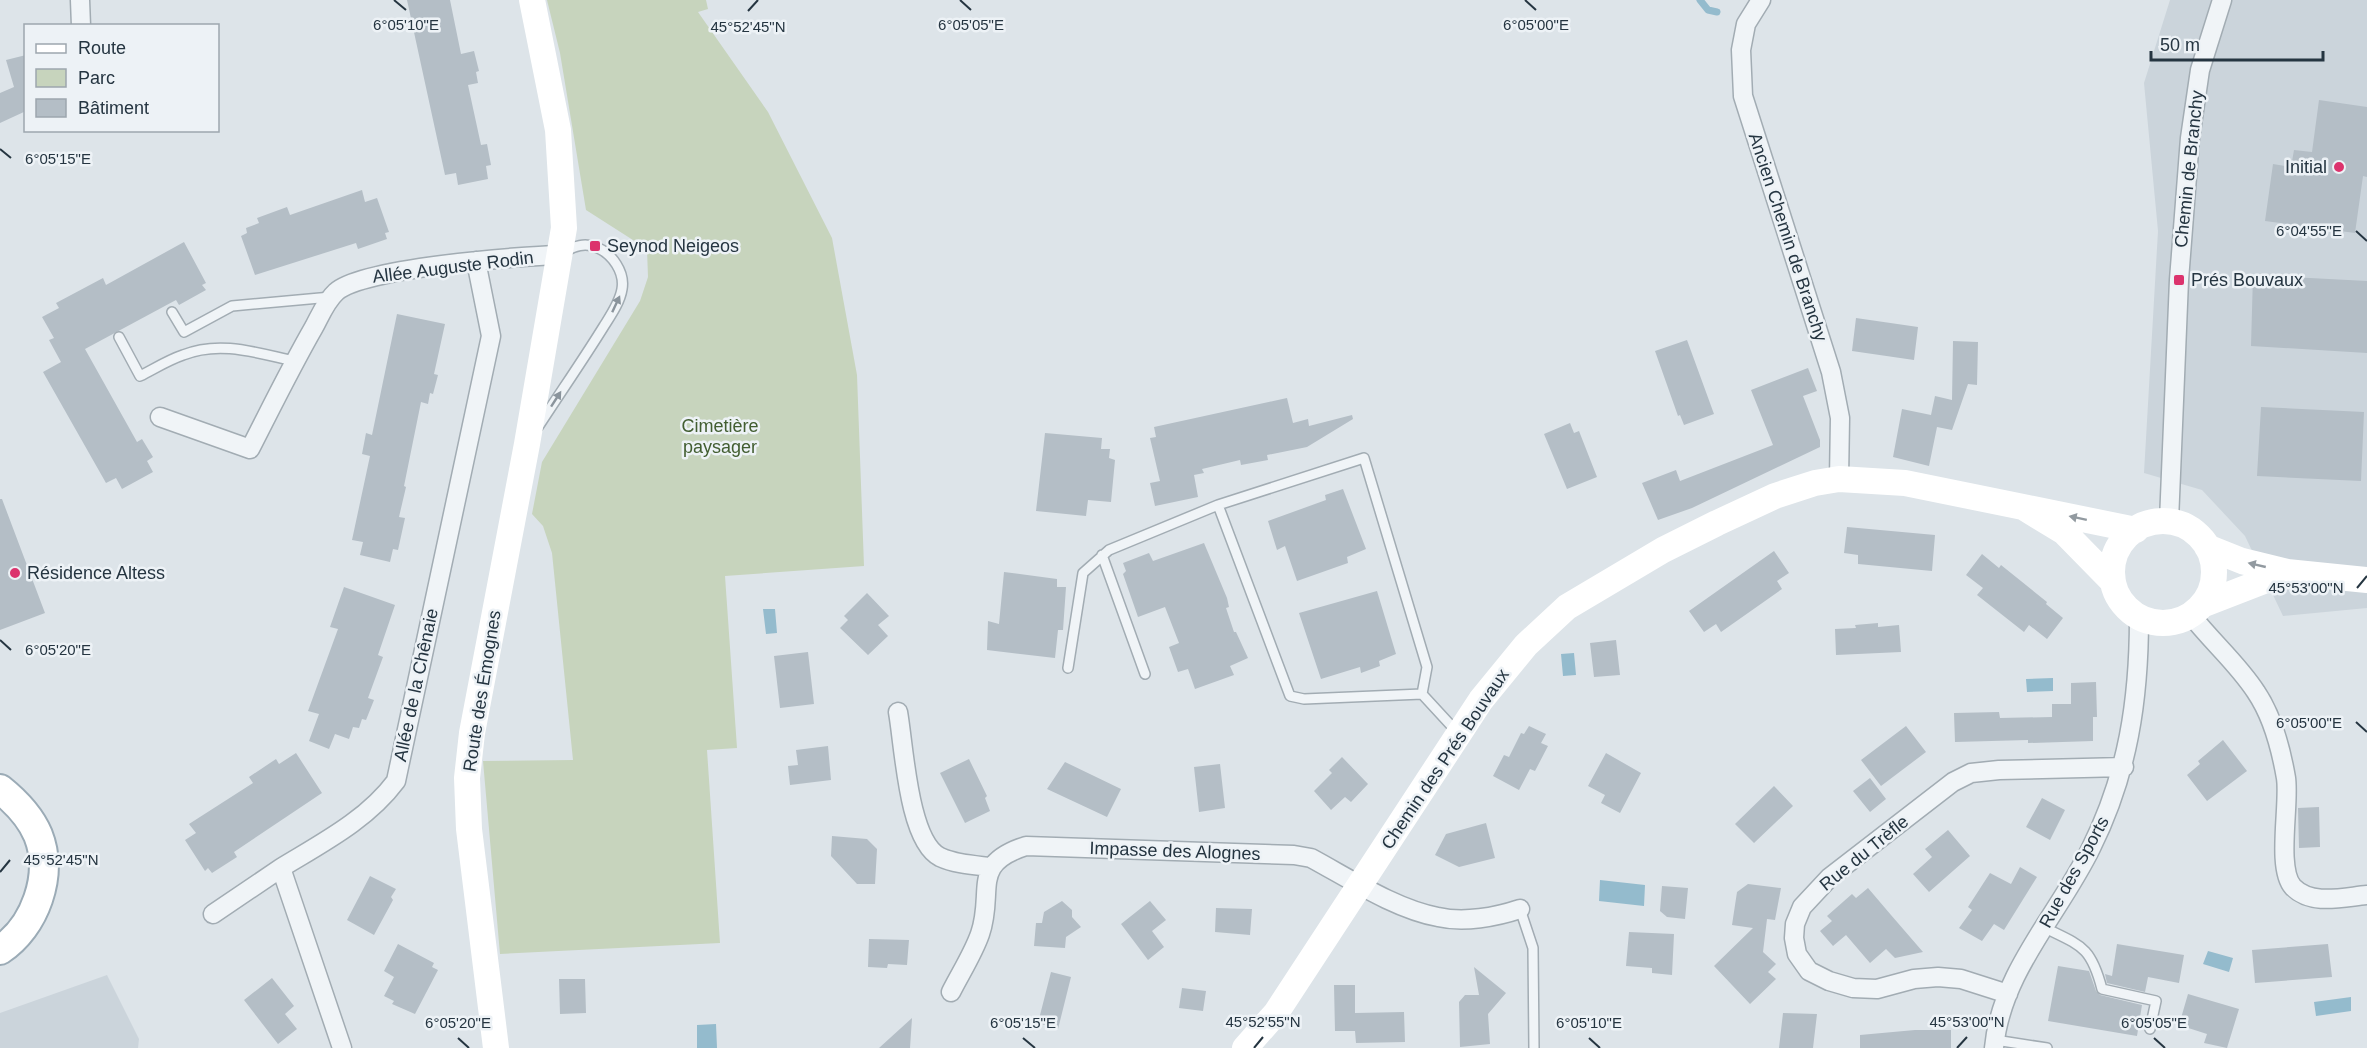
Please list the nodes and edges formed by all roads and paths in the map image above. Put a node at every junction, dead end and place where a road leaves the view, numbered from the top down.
1 (80, 0) edge
2 (532, 0) edge
3 (1761, 0) edge
4 (2222, 0) edge
5 (81, 24) edge
6 (560, 255) junction
7 (476, 261) junction
8 (331, 297) junction
9 (172, 312) dead end
10 (119, 337) dead end
11 (294, 361) junction
12 (160, 417) dead end
13 (527, 444) junction
14 (1839, 478) junction
15 (1218, 505) junction
16 (2023, 507) junction
17 (2169, 521) junction
18 (2136, 530) junction
19 (2207, 547) junction
20 (1102, 555) junction
21 (2287, 572) junction
22 (2367, 580) edge
23 (2113, 582) junction
24 (2197, 610) junction
25 (2139, 618) junction
26 (1068, 668) dead end
27 (1144, 674) dead end
28 (1422, 694) junction
29 (898, 712) dead end
30 (1459, 734) junction
31 (2124, 767) junction
32 (0, 789) edge
33 (990, 867) junction
34 (281, 868) junction
35 (1361, 884) junction
36 (2367, 894) edge
37 (1520, 909) joint
38 (213, 914) dead end
39 (2044, 928) junction
40 (0, 950) edge
41 (951, 992) dead end
42 (2008, 994) junction
43 (2150, 1029) dead end
44 (1994, 1044) edge
45 (342, 1048) edge
46 (496, 1048) edge
47 (1245, 1048) edge
48 (1534, 1048) edge
49 (2047, 1048) edge

1 - 5 street
2 - 6 street, Route des Émognes
3 - 14 street, Ancien Chemin de Branchy
4 - 17 street, Chemin de Branchy
6 - 7 street, Allée Auguste Rodin
6 - 13 street, Route des Émognes
13 -> 6 lane, Route des Émognes
7 - 8 street, Allée Auguste Rodin
7 - 34 street, Allée de la Chênaie
8 - 9 lane
8 - 11 street, Allée Auguste Rodin
10 - 11 lane
11 - 12 street, Allée Auguste Rodin
13 - 46 street, Route des Émognes
14 - 16 street, Chemin des Prés Bouvaux
14 - 30 street, Chemin des Prés Bouvaux
15 - 20 lane
15 - 28 lane
15 - 28 lane
18 -> 16 street, Chemin des Prés Bouvaux
16 - 23 street
17 - 18 street
17 - 19 street
18 - 23 street
21 -> 19 street
19 - 24 street
20 - 26 lane
20 - 27 lane
21 - 22 street
21 - 24 street
23 - 25 street
24 - 25 street
24 - 36 street
25 - 31 street, Rue des Sports
28 - 30 lane
29 - 33 street
30 - 35 street, Chemin des Prés Bouvaux
31 - 39 street, Rue des Sports
31 - 42 street, Rue du Trèfle
32 - 40 main road
33 - 35 street, Impasse des Alognes
33 - 41 street
34 - 38 street, Allée de la Chênaie
34 - 45 street
35 - 37 street, Impasse des Alognes
35 - 47 street, Chemin des Prés Bouvaux
37 - 48 lane
39 - 42 street, Rue des Sports
39 - 43 lane
42 - 44 street, Rue des Sports
44 - 49 lane

